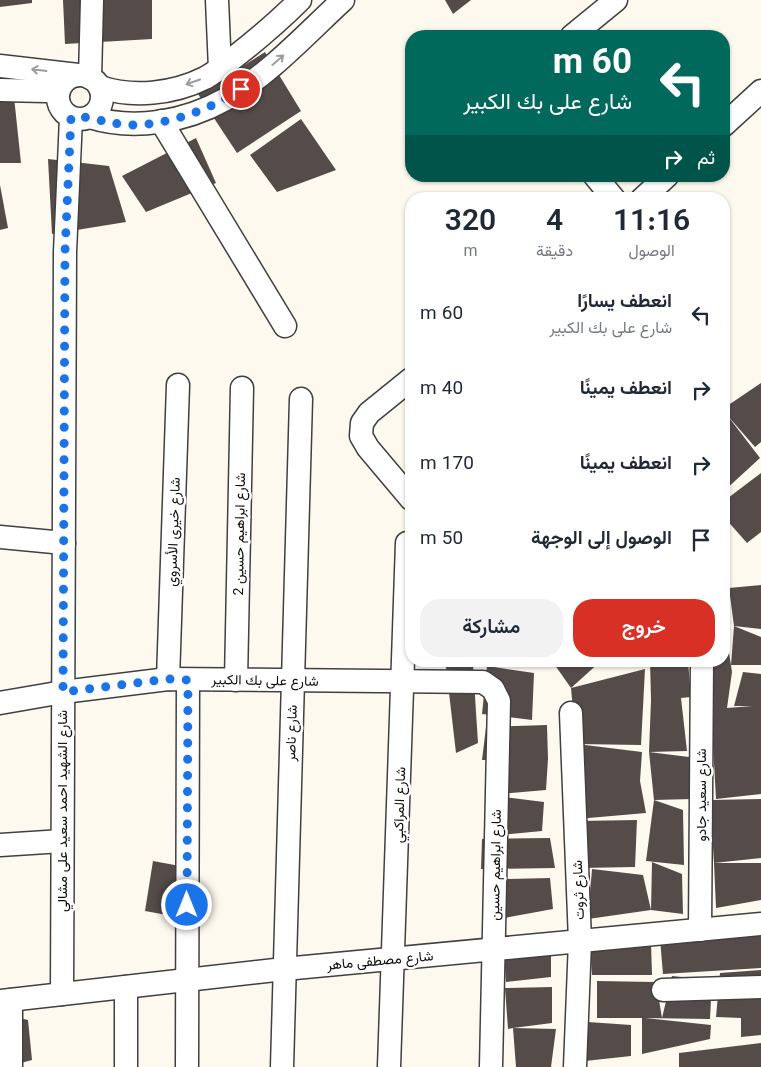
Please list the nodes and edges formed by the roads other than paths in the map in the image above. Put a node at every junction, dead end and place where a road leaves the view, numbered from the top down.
1 (92, 0) edge
2 (217, 0) edge
3 (300, 0) edge
4 (343, 0) edge
5 (616, 0) edge
6 (579, 30) edge
7 (0, 66) edge
8 (220, 69) junction
9 (89, 80) junction
10 (0, 90) edge
11 (761, 91) edge
12 (58, 93) junction
13 (80, 117) junction
14 (730, 119) edge
15 (161, 122) junction
16 (600, 182) edge
17 (660, 182) edge
18 (608, 192) edge
19 (649, 192) edge
20 (285, 326) dead end
21 (405, 384) edge
22 (178, 385) dead end
23 (242, 388) dead end
24 (301, 399) dead end
25 (405, 492) edge
26 (0, 537) edge
27 (64, 543) junction
28 (405, 612) edge
29 (702, 667) edge
30 (178, 679) junction
31 (236, 680) junction
32 (292, 681) junction
33 (403, 681) junction
34 (471, 681) joint
35 (63, 692) junction
36 (0, 703) edge
37 (571, 713) dead end
38 (62, 841) junction
39 (0, 845) edge
40 (761, 924) edge
41 (700, 930) junction
42 (580, 941) junction
43 (494, 949) junction
44 (394, 959) junction
45 (284, 969) junction
46 (187, 980) junction
47 (126, 987) junction
48 (761, 987) edge
49 (663, 990) dead end
50 (62, 994) junction
51 (5, 1000) edge
52 (11, 1067) edge
53 (126, 1067) edge
54 (187, 1067) edge
55 (282, 1067) edge
56 (389, 1067) edge
57 (491, 1067) edge
58 (575, 1067) edge

1 - 9 street
2 - 8 street
3 - 8 street
15 -> 4 street
5 - 6 street
9 -> 7 street
8 -> 9 street
9 - 12 street
9 - 13 street
10 - 12 street
11 - 14 street
12 - 13 street
13 - 15 street
13 - 27 street, شارع الشهيد احمد سعيد على مشالي
15 - 20 street
16 - 18 street
17 - 19 street
21 - 25 street
22 - 30 street, شارع خيرى الأسروي
23 - 31 street, شارع ابراهيم حسين 2
24 - 32 street, شارع ناصر
26 - 27 street
27 - 35 street, شارع الشهيد احمد سعيد على مشالي
28 - 33 street, شارع المراكبي
29 - 41 street, شارع سعيد جادو
30 - 31 street, شارع على بك الكبير
30 - 35 street, شارع على بك الكبير
30 - 46 street, شارع خيرى الأسروي
31 - 32 street, شارع على بك الكبير
32 - 33 street, شارع على بك الكبير
32 - 45 street, شارع ناصر
33 - 34 street, شارع على بك الكبير
33 - 44 street, شارع المراكبي
34 - 43 street, شارع ابراهيم حسين
35 - 36 street, شارع على بك الكبير
35 - 38 street, شارع الشهيد احمد سعيد على مشالي
37 - 42 street, شارع ثروت
38 - 39 street
38 - 50 street, شارع الشهيد احمد سعيد على مشالي
40 - 41 street, شارع مصطفى ماهر
41 - 42 street, شارع مصطفى ماهر
42 - 43 street, شارع مصطفى ماهر
42 - 58 street, شارع ثروت
43 - 44 street, شارع مصطفى ماهر
43 - 57 street, شارع ابراهيم حسين
44 - 45 street, شارع مصطفى ماهر
44 - 56 street, شارع المراكبي
45 - 46 street, شارع مصطفى ماهر
45 - 55 street, شارع ناصر
46 - 47 street, شارع مصطفى ماهر
46 - 54 street, شارع خيرى الأسروي
47 - 50 street, شارع مصطفى ماهر
47 - 53 street
48 - 49 street
50 - 51 street, شارع مصطفى ماهر
51 - 52 street

